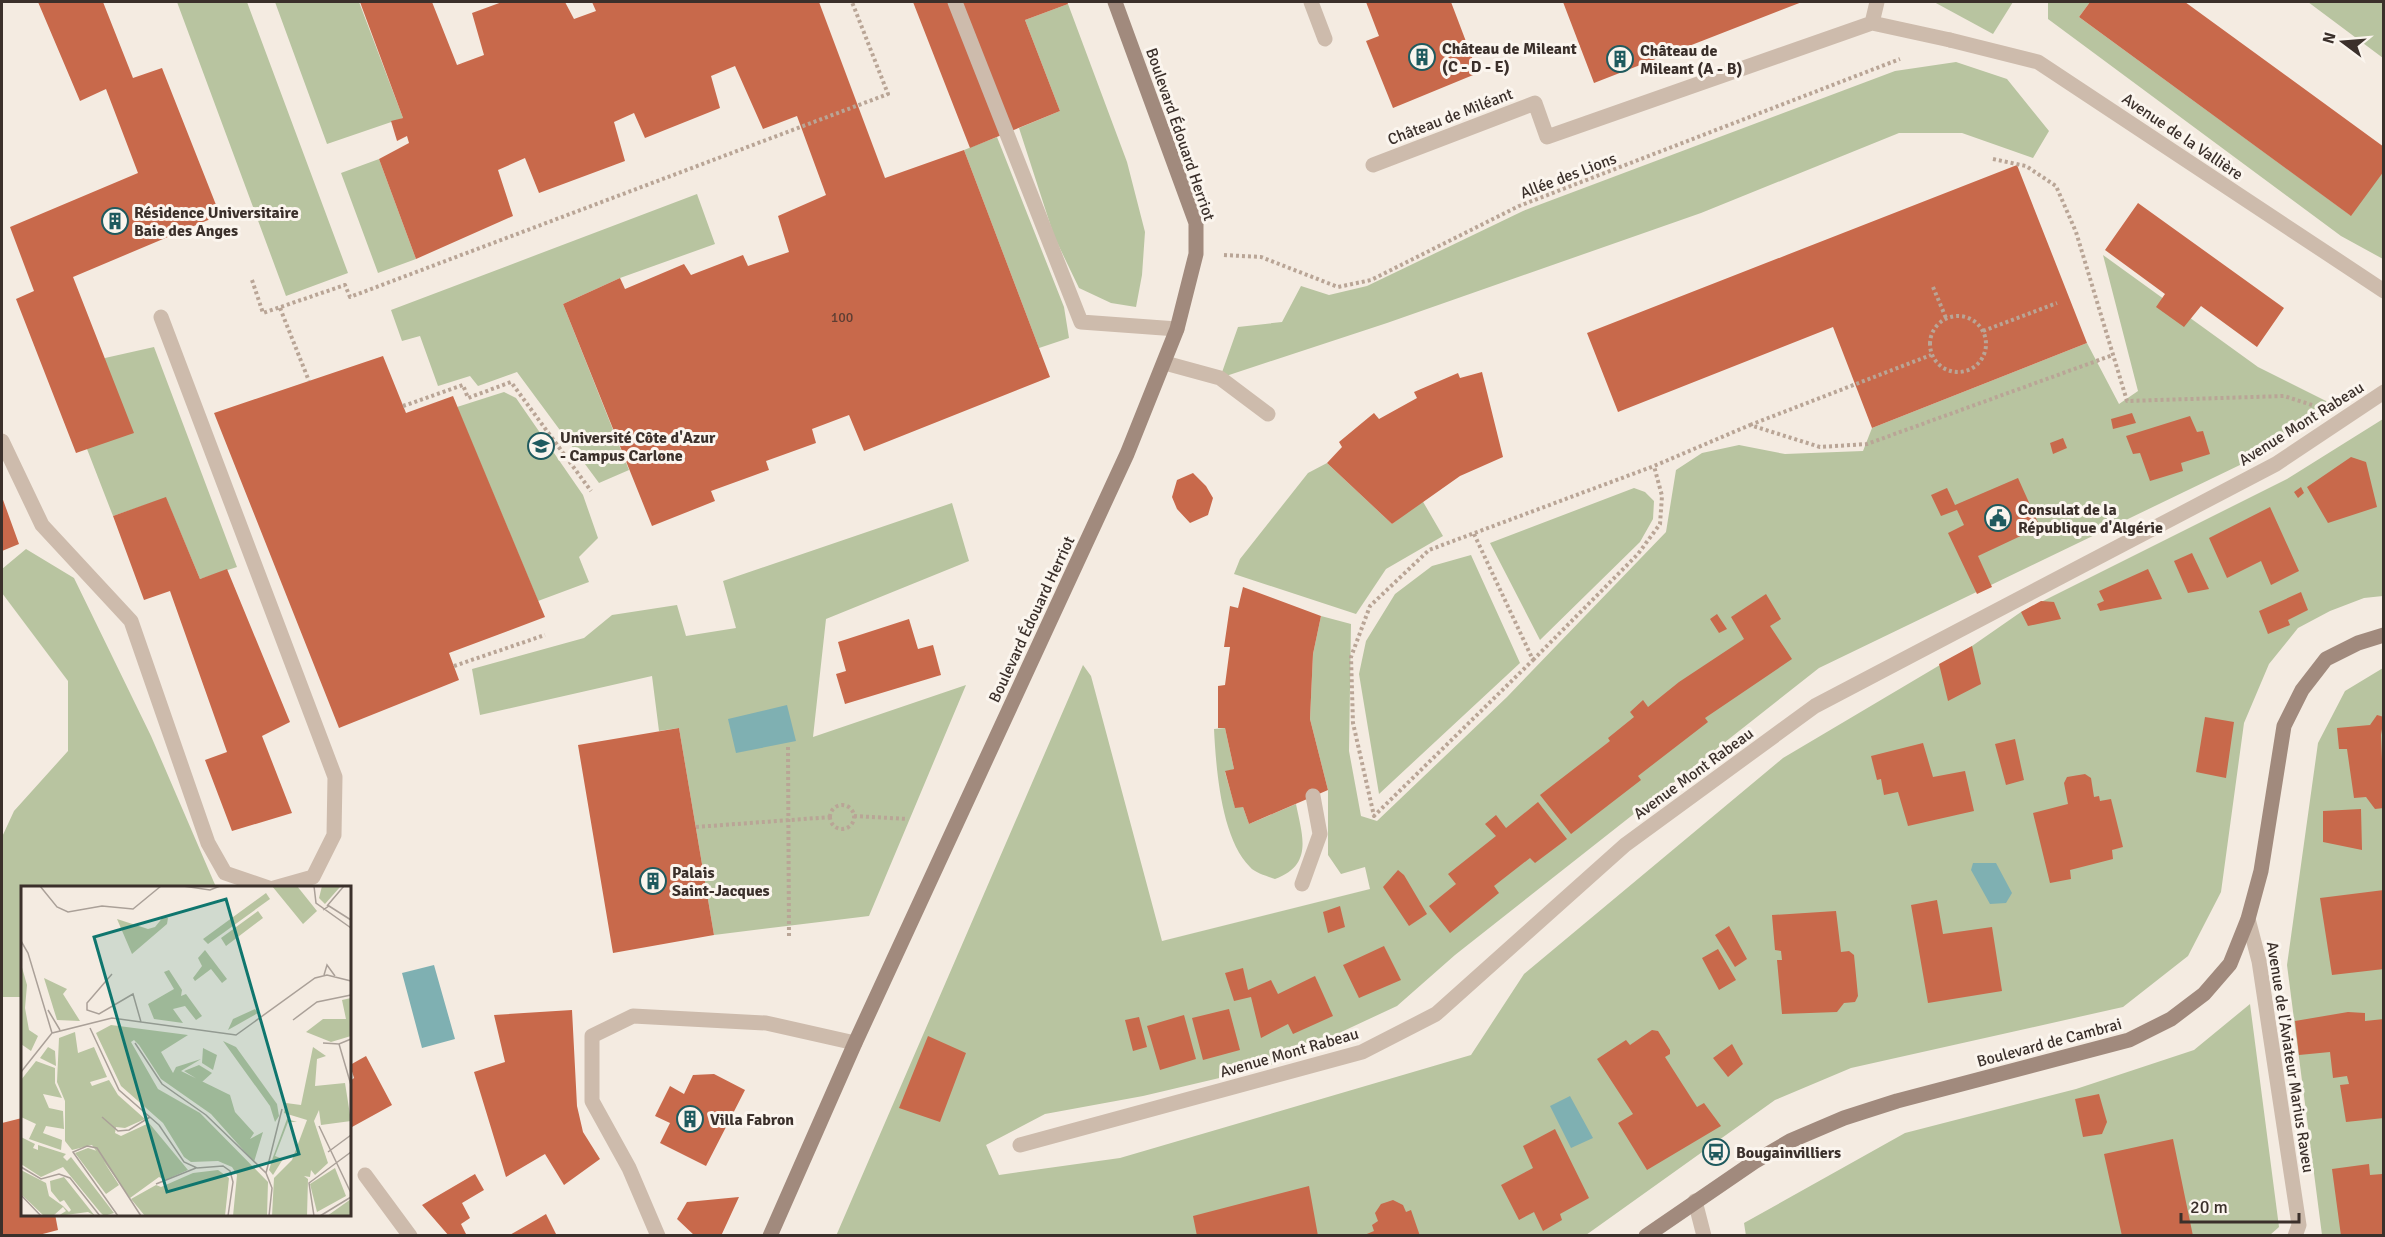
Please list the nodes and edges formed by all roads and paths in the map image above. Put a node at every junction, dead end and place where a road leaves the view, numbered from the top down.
1 (852, 2) edge
2 (955, 2) edge
3 (1115, 2) edge
4 (1311, 2) edge
5 (1877, 2) edge
6 (1872, 23) junction
7 (1325, 39) dead end
8 (1906, 57) dead end
9 (1993, 159) dead end
10 (1373, 165) dead end
11 (1196, 254) junction
12 (252, 280) dead end
13 (1933, 287) dead end
14 (2384, 291) edge
15 (2057, 303) dead end
16 (280, 308) junction
17 (161, 317) dead end
18 (1946, 318) junction
19 (1177, 329) junction
20 (1983, 331) junction
21 (2113, 355) junction
22 (1931, 356) junction
23 (1165, 363) junction
24 (309, 381) dead end
25 (2384, 392) edge
26 (403, 406) dead end
27 (1268, 414) dead end
28 (2347, 416) junction
29 (1750, 425) junction
30 (2, 441) edge
31 (1654, 466) junction
32 (591, 492) dead end
33 (1474, 534) junction
34 (545, 635) dead end
35 (2384, 635) edge
36 (1533, 660) junction
37 (454, 666) dead end
38 (788, 747) dead end
39 (1313, 796) dead end
40 (854, 816) junction
41 (831, 817) junction
42 (908, 819) dead end
43 (789, 820) junction
44 (696, 827) dead end
45 (1302, 884) dead end
46 (266, 886) edge
47 (279, 886) edge
48 (2248, 919) junction
49 (789, 939) dead end
50 (855, 1043) junction
51 (1020, 1145) dead end
52 (365, 1175) dead end
53 (1695, 1201) junction
54 (410, 1236) edge
55 (658, 1236) edge
56 (770, 1236) edge
57 (1646, 1236) edge
58 (1704, 1236) edge
59 (2295, 1236) edge

1 - 16 path
2 - 19 street
3 - 11 street, Boulevard Édouard Herriot
4 - 7 street
5 - 6 street
6 - 10 street, Château de Miléant
6 - 14 street, Avenue de la Vallière
8 - 11 path, Allée des Lions
9 - 21 path
11 - 19 street, Boulevard Édouard Herriot
12 - 16 path
13 - 18 path
15 - 20 path
16 - 24 path
17 - 47 street
18 - 20 path
18 - 22 path
19 - 23 street, Boulevard Édouard Herriot
20 - 22 path
21 - 28 path
21 - 29 path
22 - 29 path
23 - 27 street
23 - 50 street, Boulevard Édouard Herriot
25 - 28 street, Avenue Mont Rabeau
26 - 32 path
28 - 51 street, Avenue Mont Rabeau
29 - 31 path
30 - 46 street
31 - 33 path
31 - 36 path
33 - 36 path
33 - 36 path
34 - 37 path
35 - 48 street, Boulevard de Cambrai
38 - 43 path
39 - 45 street
40 - 41 path
40 - 41 path
40 - 42 path
41 - 43 path
43 - 44 path
43 - 49 path
48 - 53 street, Boulevard de Cambrai
48 - 59 street, Avenue de l'Aviateur Marius Raveu
50 - 55 street
50 - 56 street, Boulevard Édouard Herriot
52 - 54 street
53 - 57 street, Boulevard de Cambrai
53 - 58 street

